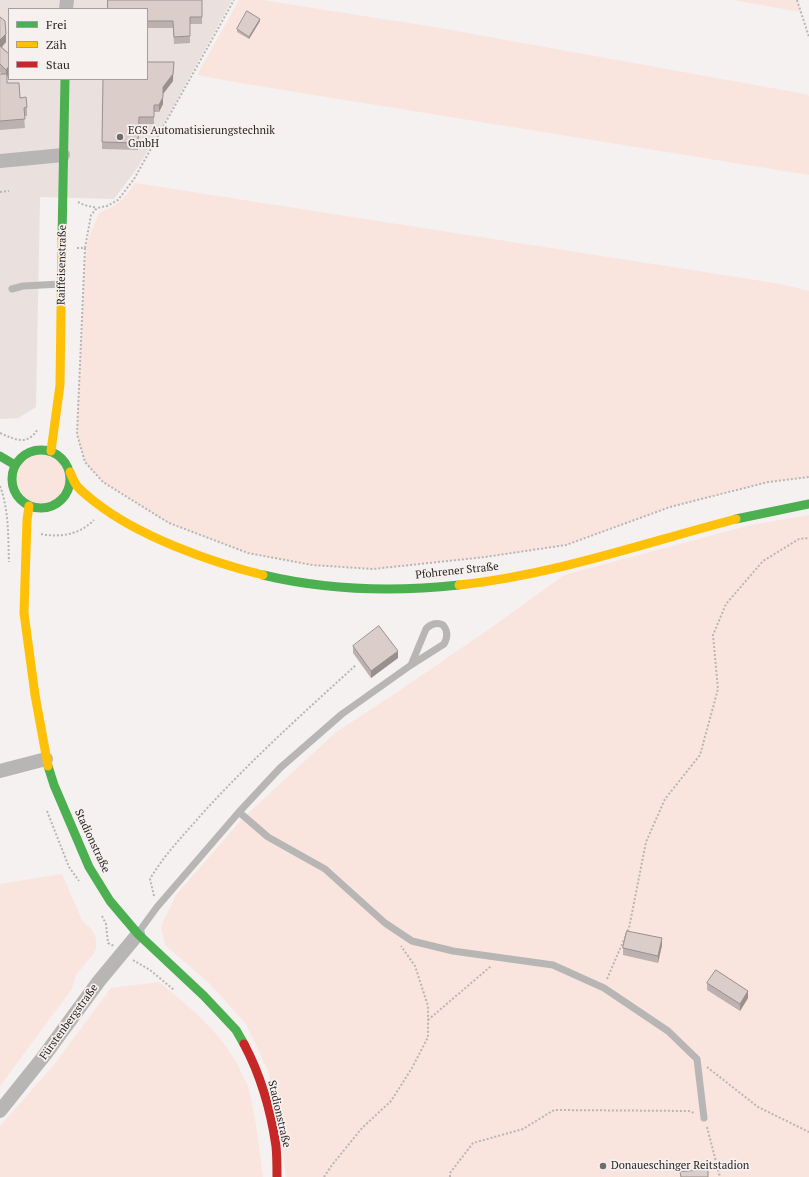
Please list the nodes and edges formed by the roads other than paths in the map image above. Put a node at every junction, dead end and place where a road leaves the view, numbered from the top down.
1 (65, 80) edge
2 (63, 155) junction
3 (0, 161) edge
4 (61, 284) junction
5 (12, 290) dead end
6 (51, 451) junction
7 (0, 456) edge
8 (15, 465) junction
9 (70, 472) junction
10 (56, 504) junction
11 (68, 504) dead end
12 (809, 504) edge
13 (29, 506) junction
14 (88, 508) dead end
15 (112, 515) junction
16 (411, 665) junction
17 (46, 759) junction
18 (0, 771) edge
19 (240, 812) junction
20 (138, 934) junction
21 (0, 1111) edge
22 (704, 1118) road end
23 (277, 1177) edge

1 - 2 street, Raiffeisenstraße
2 - 3 street
2 - 4 street, Raiffeisenstraße
4 - 5 lane
4 - 6 street, Raiffeisenstraße
6 - 8 street
6 - 9 street
7 - 8 street
8 - 13 street
9 - 10 street
9 - 15 street, Pfohrener Straße
10 - 11 street
10 - 13 street
12 - 15 street, Pfohrener Straße
13 - 17 street, Stadionstraße
14 - 15 street, Pfohrener Straße
16 - 16 lane
16 - 19 lane
17 - 18 street
17 - 20 street, Stadionstraße
19 - 20 lane
19 - 22 lane
20 - 21 street, Fürstenbergstraße
20 - 23 street, Stadionstraße

